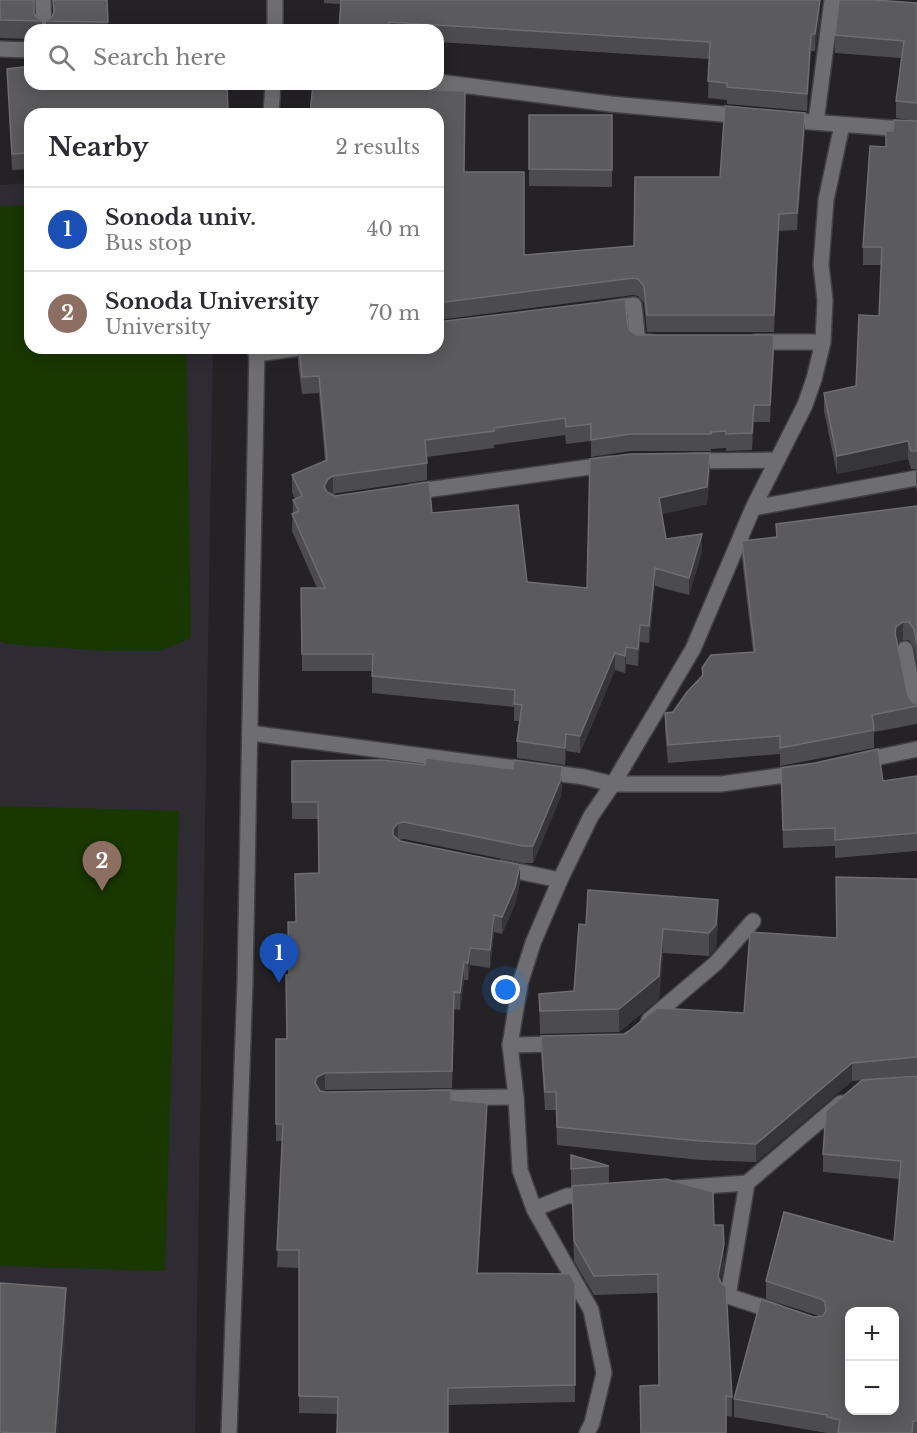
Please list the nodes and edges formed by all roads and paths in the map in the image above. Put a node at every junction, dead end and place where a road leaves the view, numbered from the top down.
1 (43, 0) edge
2 (275, 0) edge
3 (832, 5) edge
4 (44, 24) edge
5 (275, 24) edge
6 (0, 50) edge
7 (24, 50) edge
8 (444, 83) edge
9 (272, 90) edge
10 (271, 108) edge
11 (816, 122) junction
12 (842, 124) junction
13 (917, 130) edge
14 (588, 311) edge
15 (661, 342) edge
16 (742, 342) edge
17 (823, 342) junction
18 (257, 354) edge
19 (777, 460) junction
20 (630, 461) edge
21 (675, 461) edge
22 (917, 478) edge
23 (393, 495) edge
24 (753, 508) junction
25 (905, 649) dead end
26 (917, 712) edge
27 (250, 733) junction
28 (917, 749) edge
29 (848, 764) edge
30 (813, 771) edge
31 (613, 784) junction
32 (492, 867) edge
33 (560, 880) junction
34 (753, 921) dead end
35 (640, 1028) edge
36 (578, 1043) edge
37 (510, 1045) junction
38 (516, 1096) junction
39 (850, 1096) edge
40 (421, 1098) edge
41 (747, 1183) junction
42 (663, 1189) edge
43 (603, 1193) edge
44 (534, 1209) junction
45 (795, 1318) edge
46 (229, 1433) edge
47 (587, 1433) edge

1 - 4 street
2 - 5 street
3 - 11 street
6 - 7 street
8 - 11 street
9 - 10 street
11 - 12 street
12 - 13 street
12 - 17 street
14 - 15 street
16 - 17 street
17 - 19 street
18 - 27 street
19 - 21 street
19 - 24 street
20 - 23 street
22 - 24 street
24 - 31 street
25 - 26 street
27 - 31 street
27 - 46 street
28 - 29 street
30 - 31 street
31 - 33 street
32 - 33 street
33 - 37 street
34 - 35 street
36 - 37 street
37 - 38 street
38 - 40 street
38 - 44 street
39 - 41 street
41 - 42 street
41 - 45 street
43 - 44 street
44 - 47 street

